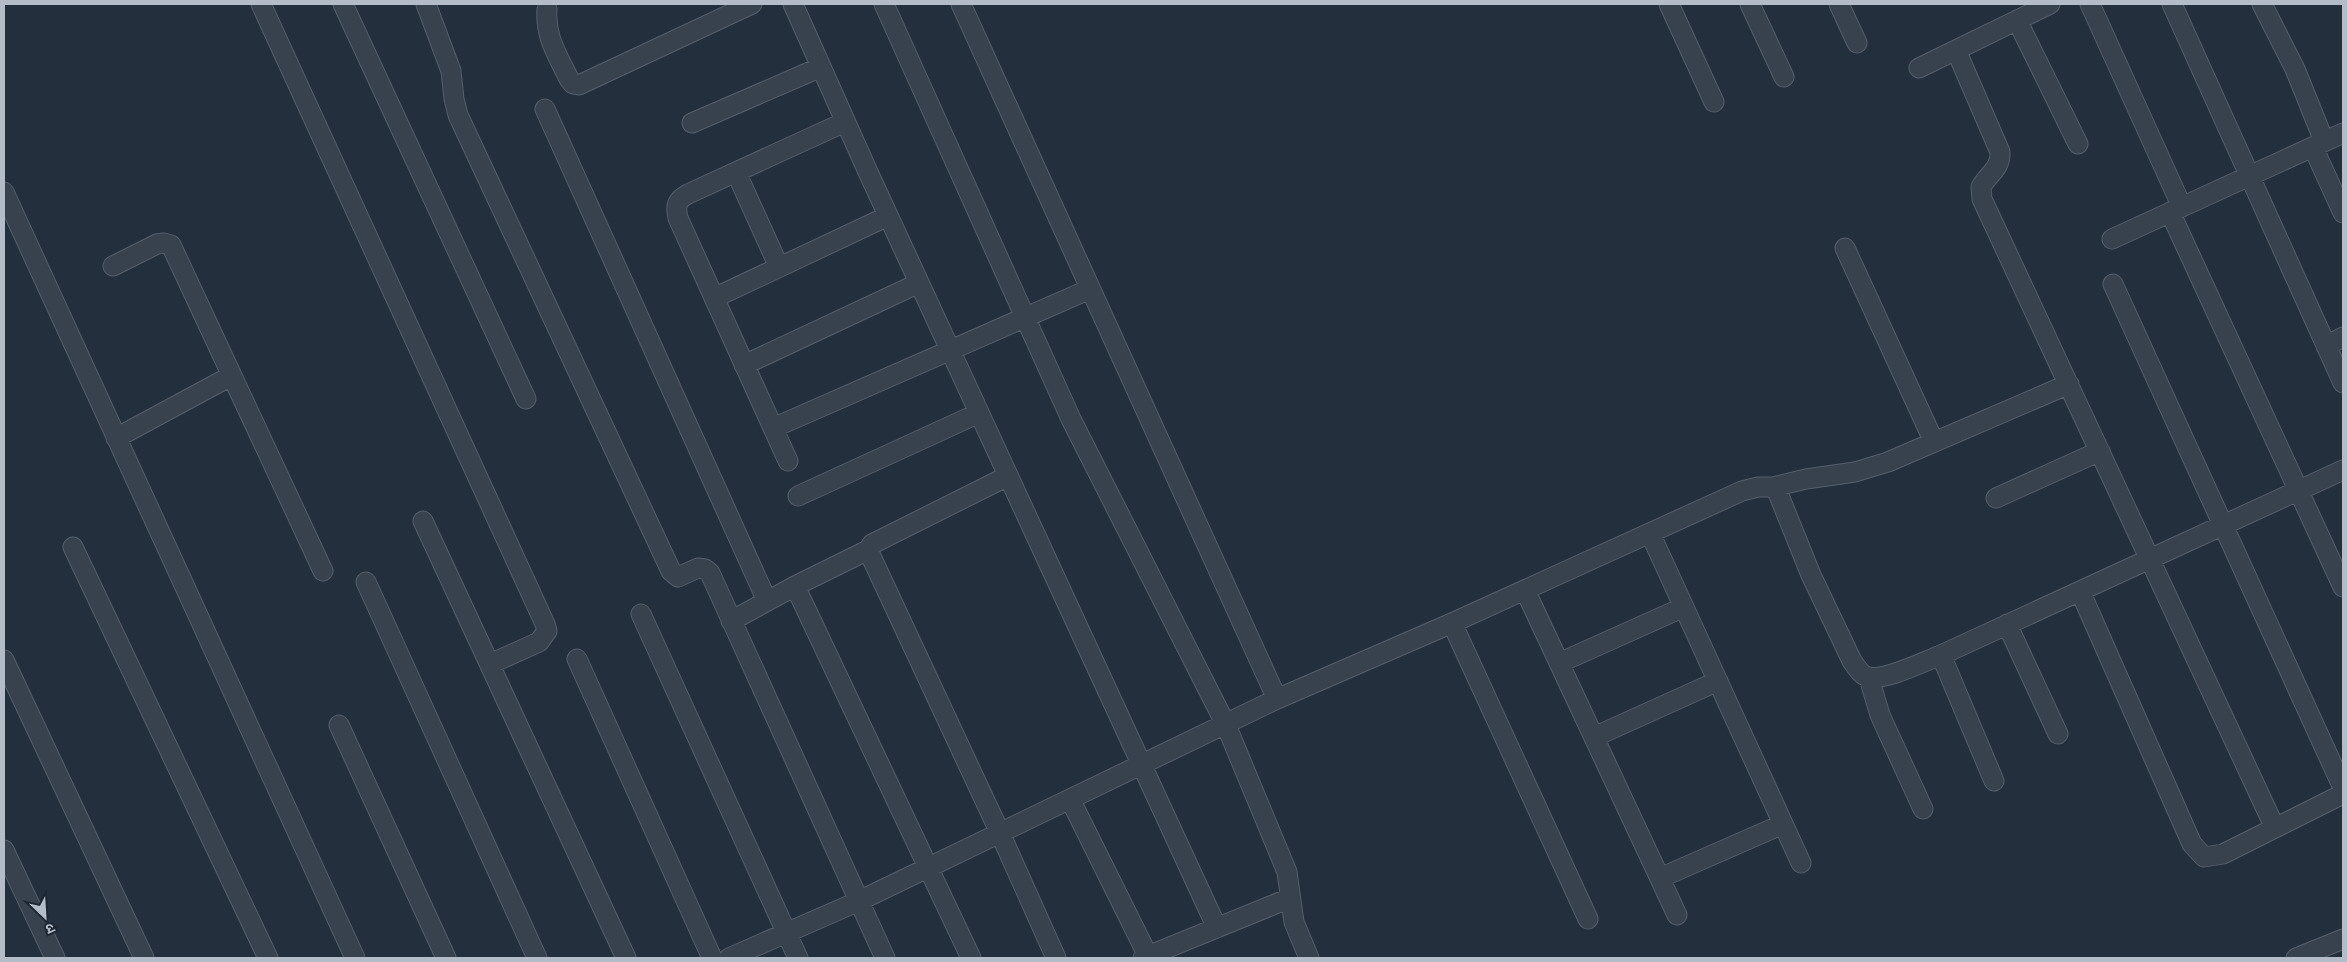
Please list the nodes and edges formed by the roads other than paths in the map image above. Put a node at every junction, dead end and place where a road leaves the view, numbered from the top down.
1 (261, 4) edge
2 (343, 4) edge
3 (426, 4) edge
4 (752, 4) edge
5 (793, 4) edge
6 (884, 4) edge
7 (961, 4) edge
8 (1670, 4) edge
9 (1750, 4) edge
10 (1839, 4) edge
11 (2090, 4) edge
12 (2172, 4) edge
13 (2262, 4) edge
14 (550, 5) edge
15 (2043, 5) edge
16 (2018, 20) junction
17 (1857, 43) dead end
18 (1956, 50) junction
19 (821, 67) junction
20 (1919, 68) dead end
21 (1784, 77) dead end
22 (1714, 102) dead end
23 (545, 109) dead end
24 (845, 122) junction
25 (692, 123) dead end
26 (2343, 133) edge
27 (2078, 144) dead end
28 (2319, 144) junction
29 (736, 172) junction
30 (2250, 175) junction
31 (4, 192) edge
32 (2176, 209) junction
33 (2343, 213) edge
34 (888, 216) junction
35 (2112, 239) dead end
36 (1845, 248) dead end
37 (113, 266) dead end
38 (779, 267) junction
39 (919, 283) junction
40 (2113, 284) dead end
41 (1090, 289) junction
42 (714, 298) junction
43 (1025, 317) junction
44 (2343, 337) edge
45 (2326, 346) junction
46 (950, 350) junction
47 (744, 365) junction
48 (231, 376) junction
49 (2343, 383) edge
50 (2069, 384) junction
51 (526, 399) dead end
52 (979, 412) junction
53 (773, 428) junction
54 (116, 438) junction
55 (1934, 442) junction
56 (2100, 451) junction
57 (788, 461) dead end
58 (2343, 470) edge
59 (1008, 476) junction
60 (1773, 487) junction
61 (2298, 491) junction
62 (798, 496) dead end
63 (1996, 498) dead end
64 (423, 521) dead end
65 (2223, 526) junction
66 (1650, 532) junction
67 (73, 547) dead end
68 (868, 550) junction
69 (2151, 560) junction
70 (323, 571) dead end
71 (366, 582) dead end
72 (795, 586) junction
73 (2343, 587) edge
74 (1525, 590) junction
75 (2080, 591) junction
76 (767, 601) junction
77 (1684, 607) junction
78 (641, 614) dead end
79 (731, 621) junction
80 (1452, 624) junction
81 (2007, 624) junction
82 (1941, 655) junction
83 (577, 659) dead end
84 (4, 660) edge
85 (1559, 663) junction
86 (490, 664) junction
87 (1869, 678) junction
88 (1718, 681) junction
89 (1277, 699) junction
90 (339, 725) dead end
91 (1226, 725) junction
92 (2058, 734) dead end
93 (1594, 737) junction
94 (1142, 765) junction
95 (1994, 781) dead end
96 (2343, 788) edge
97 (2343, 794) edge
98 (1070, 799) junction
99 (1924, 809) dead end
100 (1783, 824) junction
101 (2275, 828) junction
102 (1000, 833) junction
103 (4, 850) edge
104 (1801, 863) dead end
105 (928, 867) junction
106 (1660, 878) junction
107 (1290, 898) junction
108 (859, 901) junction
109 (1678, 915) dead end
110 (1588, 919) dead end
111 (1217, 928) junction
112 (786, 933) junction
113 (2343, 939) edge
114 (55, 958) edge
115 (144, 958) edge
116 (268, 958) edge
117 (356, 958) edge
118 (446, 958) edge
119 (537, 958) edge
120 (626, 958) edge
121 (712, 958) edge
122 (729, 958) edge
123 (798, 958) edge
124 (885, 958) edge
125 (971, 958) edge
126 (1056, 958) edge
127 (1147, 958) edge
128 (1309, 958) edge
129 (2296, 958) edge

1 - 86 street
2 - 51 street
3 - 79 street
4 - 14 street
5 - 19 street
6 - 43 street
7 - 41 street
8 - 22 street
9 - 21 street
10 - 17 street
11 - 32 street
12 - 30 street
13 - 28 street
15 - 16 street
16 - 18 street
16 - 27 street
18 - 20 street
18 - 50 street
19 - 24 street
19 - 25 street
23 - 76 street
24 - 29 street
24 - 34 street
26 - 28 street
28 - 30 street
28 - 33 street
29 - 38 street
29 - 42 street
30 - 32 street
30 - 45 street
31 - 54 street
32 - 35 street
32 - 61 street
34 - 38 street
34 - 39 street
36 - 55 street
37 - 48 street
38 - 42 street
39 - 46 street
39 - 47 street
40 - 65 street
41 - 43 street
41 - 89 street
42 - 47 street
43 - 46 street
43 - 91 street
44 - 45 street
45 - 49 street
46 - 52 street
46 - 53 street
47 - 53 street
48 - 54 street
48 - 70 street
50 - 55 street
50 - 56 street
52 - 59 street
52 - 62 street
53 - 57 street
54 - 117 street
55 - 60 street
56 - 63 street
56 - 69 street
58 - 61 street
59 - 68 street
59 - 94 street
60 - 66 street
60 - 87 street
61 - 65 street
61 - 73 street
64 - 86 street
65 - 69 street
65 - 96 street
66 - 74 street
66 - 77 street
67 - 116 street
68 - 72 street
68 - 102 street
69 - 75 street
69 - 101 street
71 - 119 street
72 - 76 street
72 - 105 street
74 - 80 street
74 - 85 street
75 - 81 street
75 - 101 street
76 - 79 street
77 - 85 street
77 - 88 street
78 - 112 street
79 - 108 street
80 - 89 street
80 - 110 street
81 - 82 street
81 - 92 street
82 - 87 street
82 - 95 street
83 - 121 street
84 - 115 street
85 - 93 street
86 - 120 street
87 - 99 street
88 - 93 street
88 - 100 street
89 - 91 street
90 - 118 street
91 - 94 street
91 - 107 street
93 - 106 street
94 - 98 street
94 - 111 street
97 - 101 street
98 - 102 street
98 - 127 street
100 - 104 street
100 - 106 street
102 - 105 street
102 - 126 street
103 - 114 street
105 - 108 street
105 - 125 street
106 - 109 street
107 - 111 street
107 - 128 street
108 - 112 street
108 - 124 street
111 - 127 street
112 - 122 street
112 - 123 street
113 - 129 street

